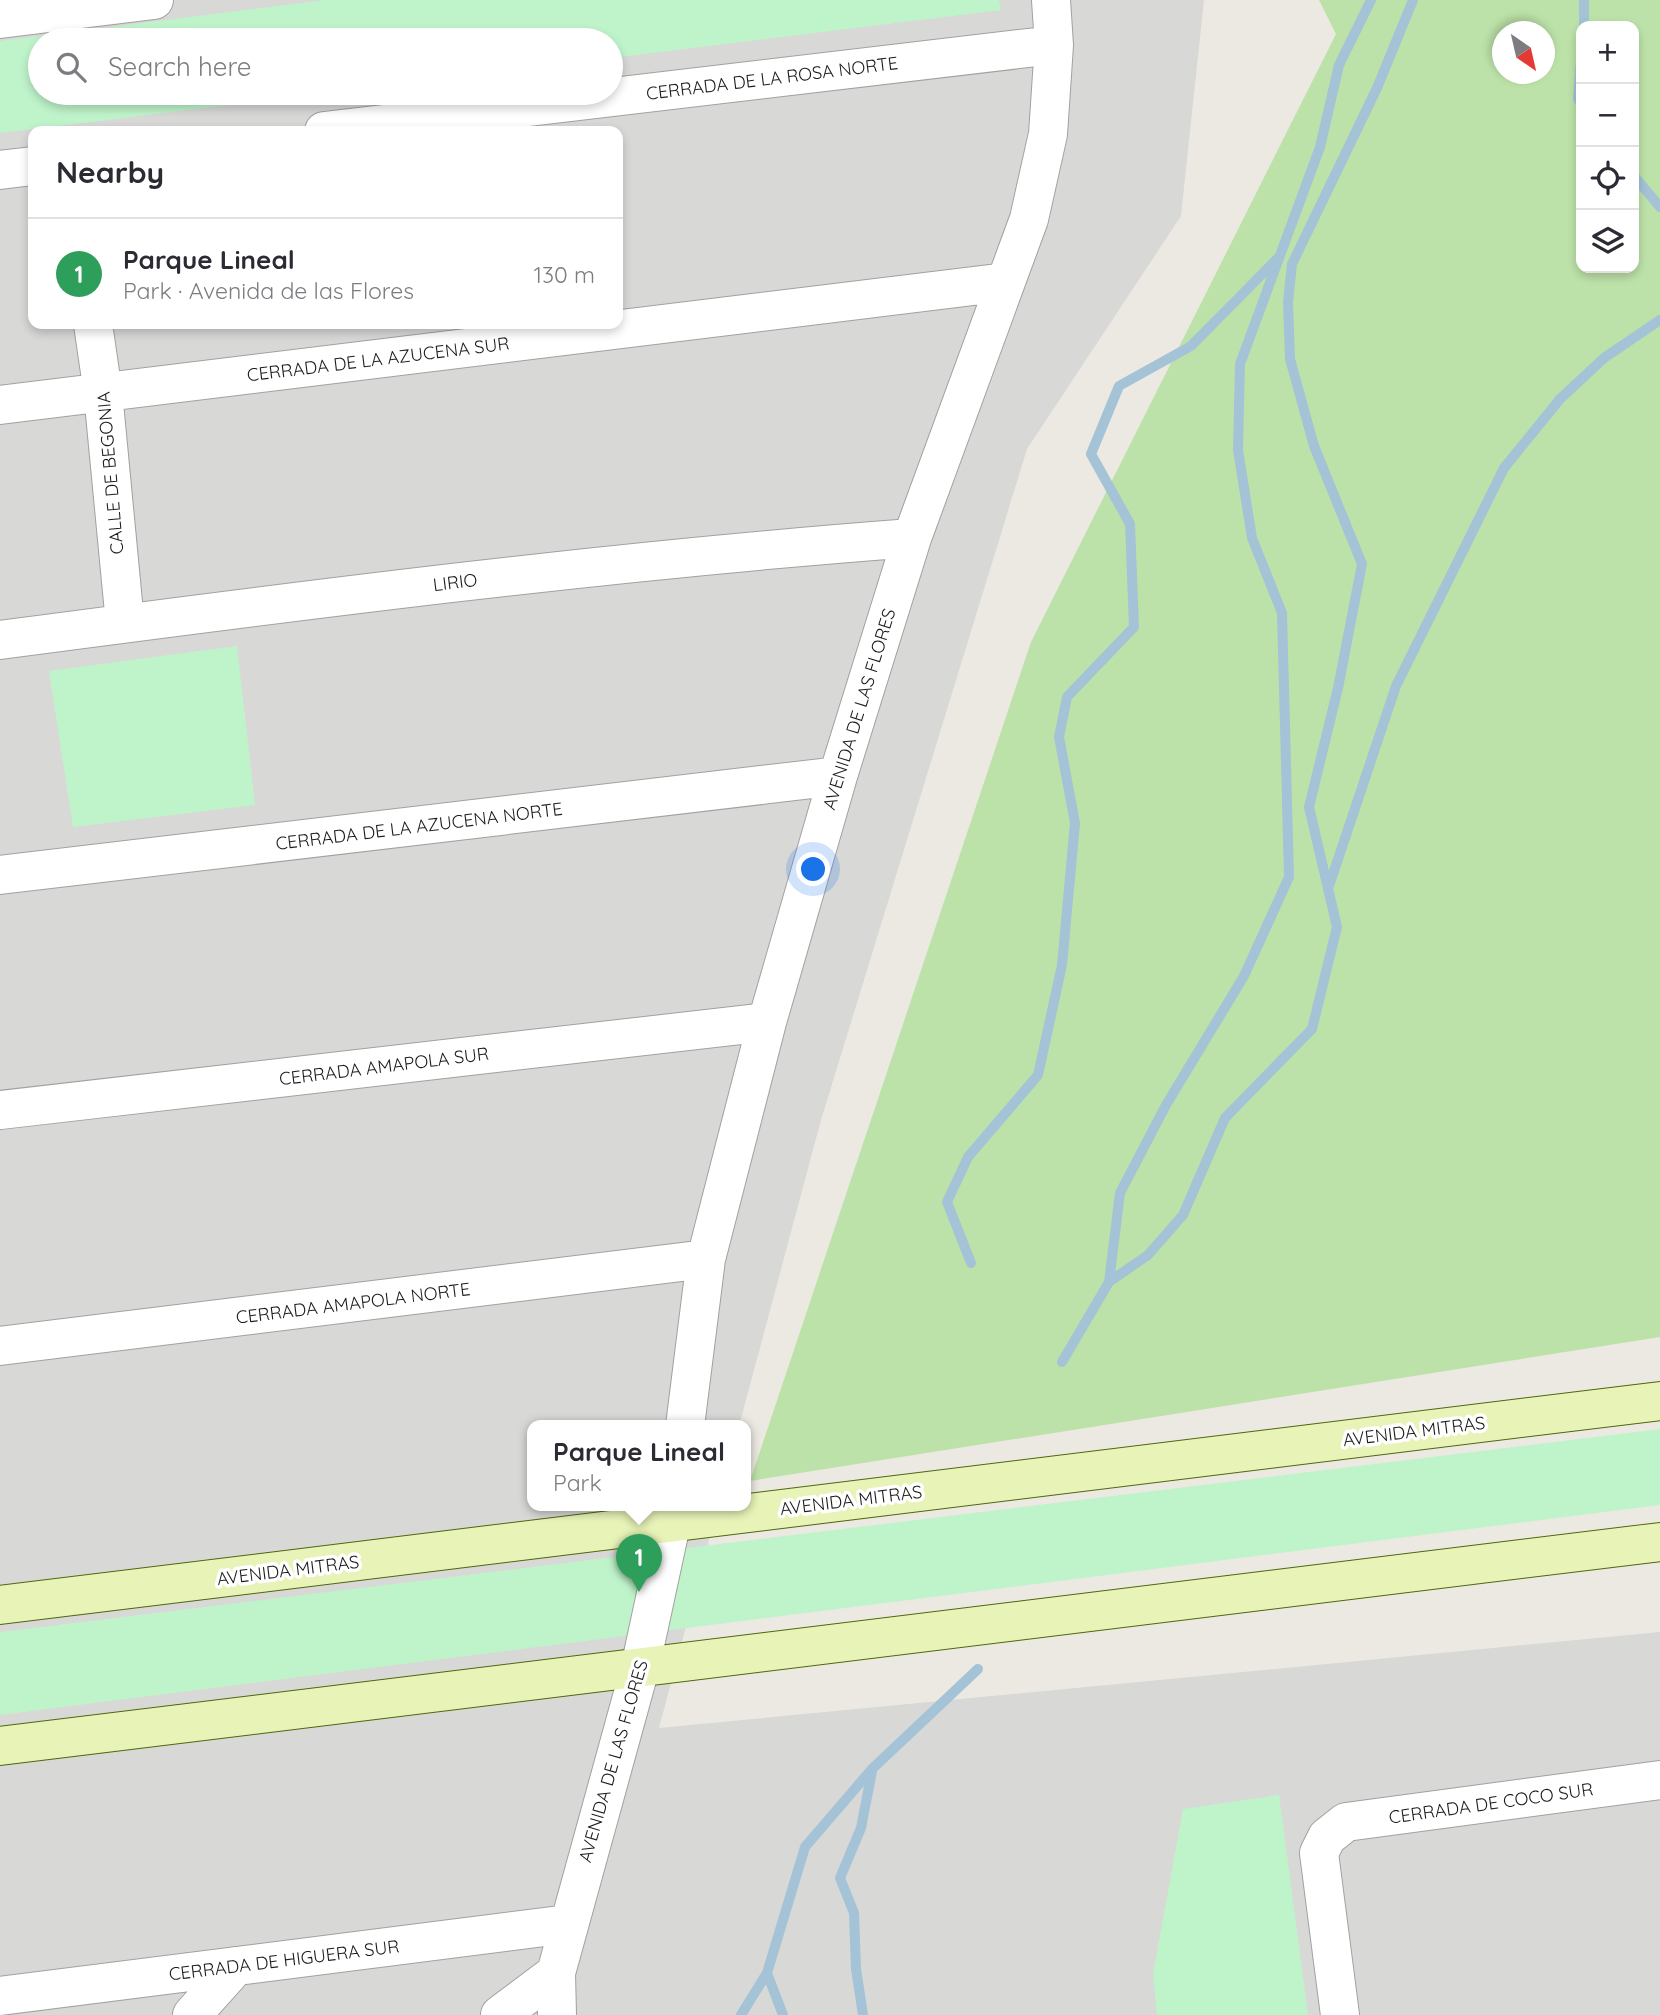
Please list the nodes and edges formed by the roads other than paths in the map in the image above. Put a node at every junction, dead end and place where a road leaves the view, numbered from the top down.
1 (154, 0) edge
2 (1051, 0) edge
3 (0, 19) edge
4 (1054, 45) junction
5 (623, 96) edge
6 (545, 105) edge
7 (366, 126) edge
8 (28, 167) edge
9 (0, 170) edge
10 (1006, 282) junction
11 (94, 329) edge
12 (103, 393) junction
13 (0, 405) edge
14 (912, 538) junction
15 (125, 623) junction
16 (0, 640) edge
17 (838, 776) junction
18 (0, 875) edge
19 (767, 1022) junction
20 (0, 1110) edge
21 (706, 1259) junction
22 (0, 1346) edge
23 (1660, 1401) edge
24 (686, 1420) edge
25 (751, 1505) edge
26 (700, 1511) edge
27 (674, 1514) edge
28 (1660, 1542) edge
29 (0, 1605) edge
30 (640, 1668) junction
31 (0, 1746) edge
32 (1660, 1780) edge
33 (568, 1924) junction
34 (236, 1966) junction
35 (556, 1973) junction
36 (0, 1996) edge
37 (192, 2015) edge
38 (499, 2015) edge
39 (556, 2015) edge
40 (1340, 2015) edge

1 - 3 street
2 - 4 street, AVENIDA DE LAS FLORES
4 - 5 street, CERRADA DE LA ROSA NORTE
4 - 10 street, AVENIDA DE LAS FLORES
6 - 7 street, CERRADA DE LA ROSA NORTE
8 - 9 street
10 - 12 street, CERRADA DE LA AZUCENA SUR
10 - 14 street, AVENIDA DE LAS FLORES
11 - 12 street, CALLE DE BEGONIA
12 - 13 street, CERRADA DE LA AZUCENA SUR
12 - 15 street, CALLE DE BEGONIA
14 - 15 street, LIRIO
14 - 17 street, AVENIDA DE LAS FLORES
15 - 16 street, LIRIO
17 - 18 street, CERRADA DE LA AZUCENA NORTE
17 - 19 street, AVENIDA DE LAS FLORES
19 - 20 street, CERRADA AMAPOLA SUR
19 - 21 street, AVENIDA DE LAS FLORES
21 - 22 street, CERRADA AMAPOLA NORTE
21 - 24 street, AVENIDA DE LAS FLORES
23 - 25 street, AVENIDA MITRAS
26 - 27 street, AVENIDA MITRAS
27 - 29 street, AVENIDA MITRAS
27 - 30 street, AVENIDA DE LAS FLORES
28 - 30 street
30 - 31 street
30 - 33 street, AVENIDA DE LAS FLORES
32 - 40 street, CERRADA DE COCO SUR
33 - 34 street, CERRADA DE HIGUERA SUR
33 - 35 street, AVENIDA DE LAS FLORES
34 - 36 street, CERRADA DE HIGUERA SUR
34 - 37 street
35 - 38 street
35 - 39 street, AVENIDA DE LAS FLORES

